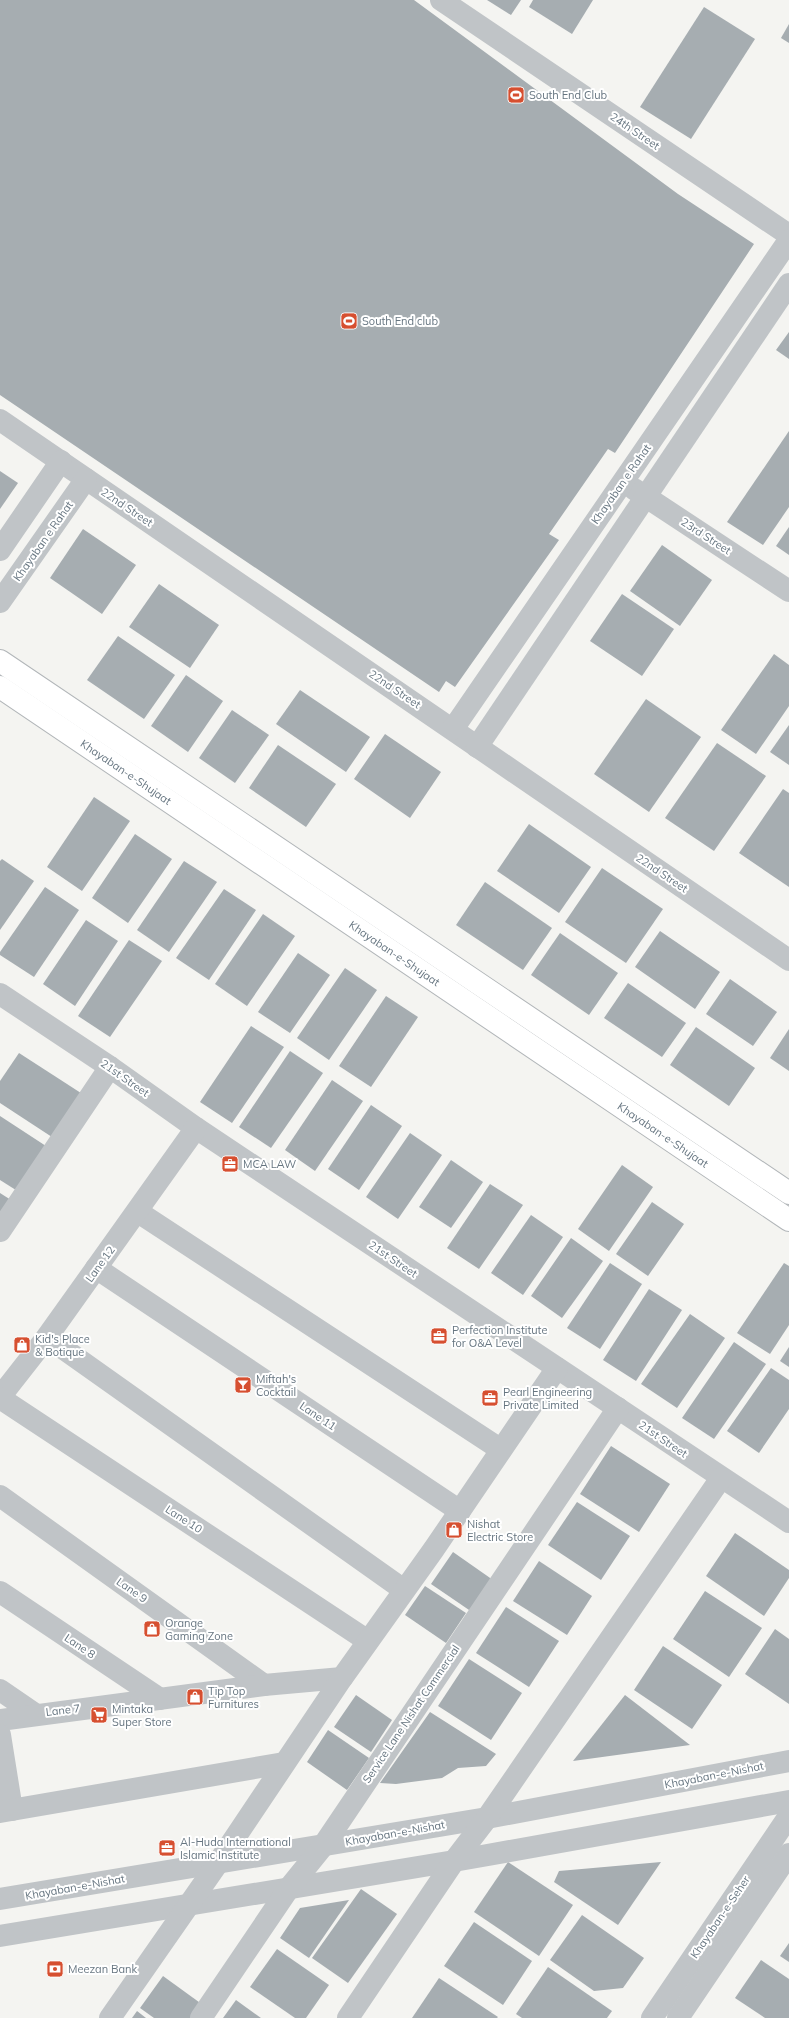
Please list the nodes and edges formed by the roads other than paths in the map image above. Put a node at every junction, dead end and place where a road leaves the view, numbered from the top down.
1 (441, 0) edge
2 (789, 235) edge
3 (789, 240) edge
4 (789, 284) edge
5 (0, 420) edge
6 (61, 461) junction
7 (86, 479) junction
8 (623, 481) junction
9 (646, 497) junction
10 (0, 550) edge
11 (789, 591) edge
12 (0, 602) edge
13 (0, 661) edge
14 (0, 687) edge
15 (453, 729) junction
16 (477, 747) junction
17 (789, 960) edge
18 (1, 998) edge
19 (110, 1067) junction
20 (196, 1128) junction
21 (789, 1193) edge
22 (138, 1212) junction
23 (789, 1220) edge
24 (0, 1230) edge
25 (96, 1268) junction
26 (47, 1337) junction
27 (557, 1368) junction
28 (2, 1392) edge
29 (618, 1408) junction
30 (500, 1449) junction
31 (721, 1478) junction
32 (0, 1496) edge
33 (460, 1511) junction
34 (789, 1522) edge
35 (404, 1590) junction
36 (0, 1592) edge
37 (368, 1641) junction
38 (342, 1678) junction
39 (264, 1684) junction
40 (0, 1690) edge
41 (160, 1699) junction
42 (35, 1714) junction
43 (0, 1720) edge
44 (0, 1736) edge
45 (789, 1761) edge
46 (284, 1763) junction
47 (789, 1801) edge
48 (6, 1811) edge
49 (789, 1816) edge
50 (487, 1818) junction
51 (323, 1846) junction
52 (789, 1854) edge
53 (454, 1861) junction
54 (218, 1863) junction
55 (289, 1888) junction
56 (0, 1899) edge
57 (188, 1905) junction
58 (0, 1936) edge
59 (110, 2018) edge
60 (201, 2018) edge
61 (348, 2018) edge
62 (652, 2018) edge
63 (678, 2018) edge

1 - 2 street, 24th Street
3 - 8 street, Khayaban e Rahat
4 - 9 street
5 - 6 street, 22nd Street
6 - 7 street, 22nd Street
6 - 10 street
7 - 12 street, Khayaban e Rahat
7 - 15 street, 22nd Street
8 - 9 street, 23rd Street
8 - 15 street, Khayaban e Rahat
9 - 11 street, 23rd Street
9 - 16 street
13 - 21 main road, Khayaban-e-Shujaat
14 - 23 main road, Khayaban-e-Shujaat
15 - 16 street, 22nd Street
16 - 17 street, 22nd Street
18 - 19 street, 21st Street
19 - 20 street, 21st Street
19 - 24 street
20 - 22 street, Lane 12
20 - 27 street, 21st Street
22 - 25 street, Lane 12
22 - 30 street
25 - 26 street, Lane 12
25 - 33 street, Lane 11
26 - 28 street, Lane 12
26 - 35 street
27 - 29 street, 21st Street
27 - 30 street
28 - 37 street, Lane 10
29 - 31 street, 21st Street
29 - 51 street, Service Lane Nishat Commercial
30 - 33 street
31 - 34 street, 21st Street
31 - 50 street
32 - 39 street, Lane 9
33 - 35 street
35 - 37 street
36 - 41 street, Lane 8
37 - 38 street
38 - 39 street, Lane 7
38 - 46 street
39 - 41 street, Lane 7
40 - 42 street
41 - 42 street, Lane 7
42 - 43 street, Lane 7
44 - 48 street
45 - 50 street, Khayaban-e-Nishat
46 - 48 street
46 - 54 street
47 - 53 street
49 - 62 street, Khayaban-e-Seher
50 - 51 street, Khayaban-e-Nishat
50 - 53 street
51 - 54 street, Khayaban-e-Nishat
51 - 55 street, Service Lane Nishat Commercial
52 - 63 street, Khayaban-e-Seher
53 - 55 street
53 - 61 street
54 - 56 street, Khayaban-e-Nishat
54 - 57 street
55 - 57 street
55 - 60 street, Service Lane Nishat Commercial
57 - 58 street
57 - 59 street

